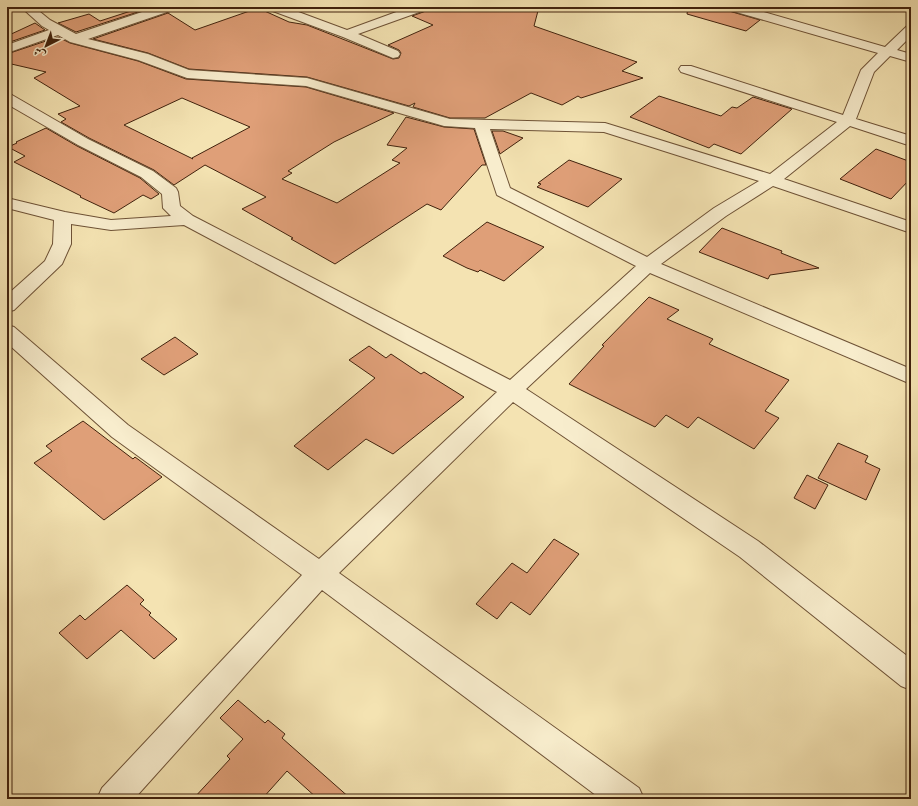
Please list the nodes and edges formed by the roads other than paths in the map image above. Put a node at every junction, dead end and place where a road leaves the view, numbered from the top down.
1 (27, 7) edge
2 (169, 7) edge
3 (274, 7) edge
4 (421, 7) edge
5 (733, 7) edge
6 (911, 29) edge
7 (59, 30) junction
8 (347, 34) junction
9 (75, 39) junction
10 (7, 49) edge
11 (888, 51) junction
12 (393, 54) dead end
13 (911, 58) edge
14 (686, 69) dead end
15 (7, 98) edge
16 (848, 121) junction
17 (481, 124) junction
18 (911, 141) edge
19 (772, 180) junction
20 (7, 204) edge
21 (63, 217) junction
22 (187, 220) junction
23 (911, 228) edge
24 (648, 265) junction
25 (7, 306) edge
26 (7, 332) edge
27 (911, 377) edge
28 (512, 390) junction
29 (320, 574) junction
30 (911, 676) edge
31 (113, 799) edge
32 (628, 799) edge

1 - 7 street
2 - 9 street
3 - 8 street
4 - 8 street
5 - 11 street
6 - 11 street
7 - 9 street
7 - 10 street
8 - 12 street
9 - 17 street
11 - 13 street
11 - 16 street
14 - 16 street
15 - 22 street
16 - 18 street
16 - 19 street
17 - 19 street
17 - 24 street
19 - 23 street
19 - 24 street
20 - 21 street
21 - 22 street
21 - 25 street
22 - 28 street
24 - 27 street
24 - 28 street
26 - 29 street
28 - 29 street
28 - 30 street
29 - 31 street
29 - 32 street

